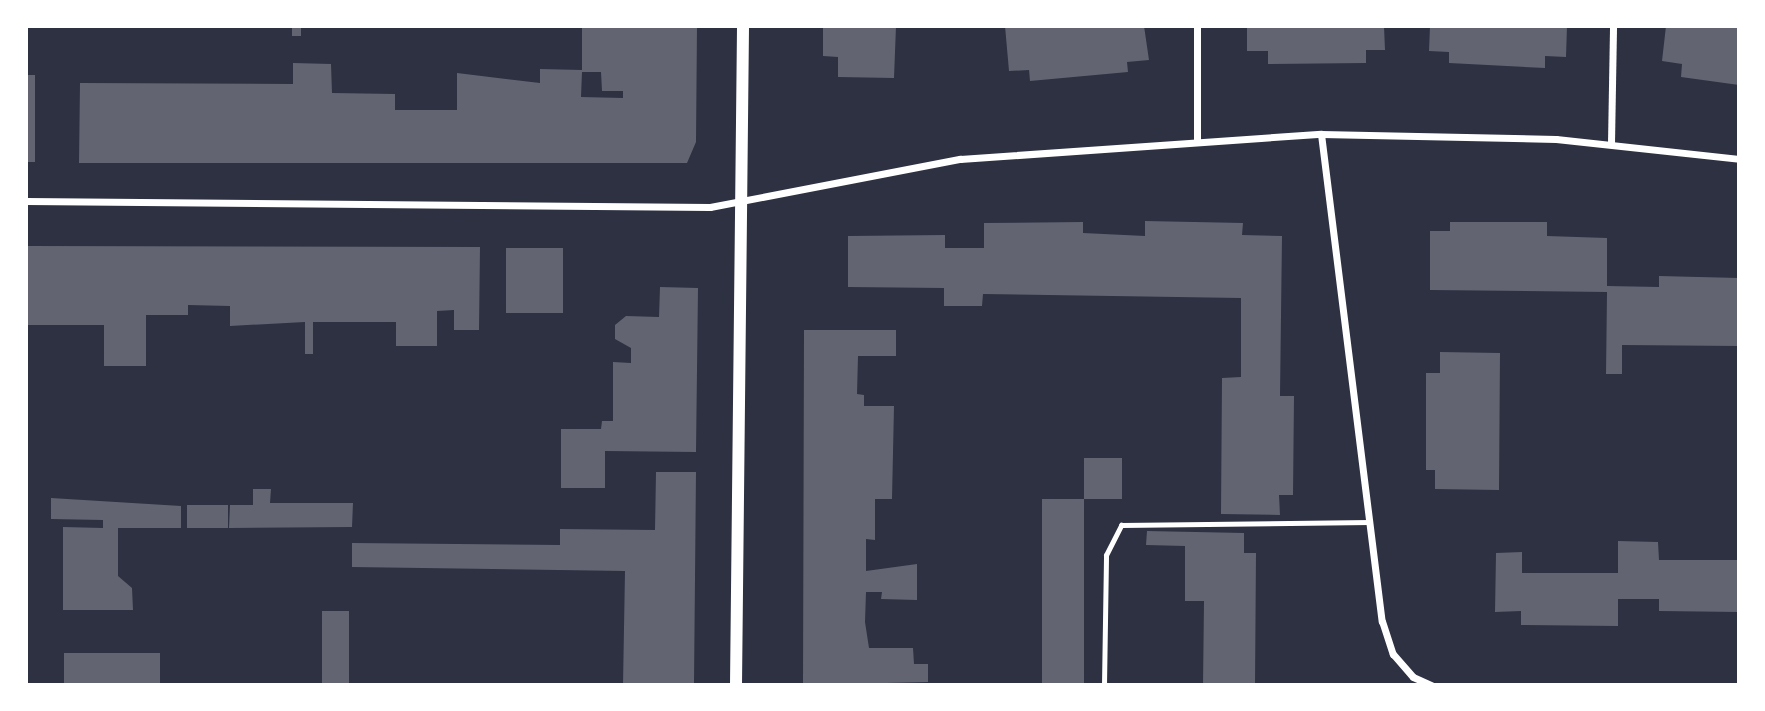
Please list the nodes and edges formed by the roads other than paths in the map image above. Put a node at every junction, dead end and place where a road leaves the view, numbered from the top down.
1 (743, 26) edge
2 (1197, 26) edge
3 (1613, 26) edge
4 (1321, 134) junction
5 (1197, 139) junction
6 (1611, 143) junction
7 (1739, 159) edge
8 (742, 199) junction
9 (26, 201) edge
10 (1370, 522) junction
11 (736, 685) edge
12 (1104, 685) edge
13 (1431, 685) edge

1 - 8 street
2 - 5 street
3 - 6 street
4 - 5 street
4 - 6 street
4 - 10 street
5 - 8 street
6 - 7 street
8 - 9 street
8 - 11 street
10 - 12 lane
10 - 13 street

